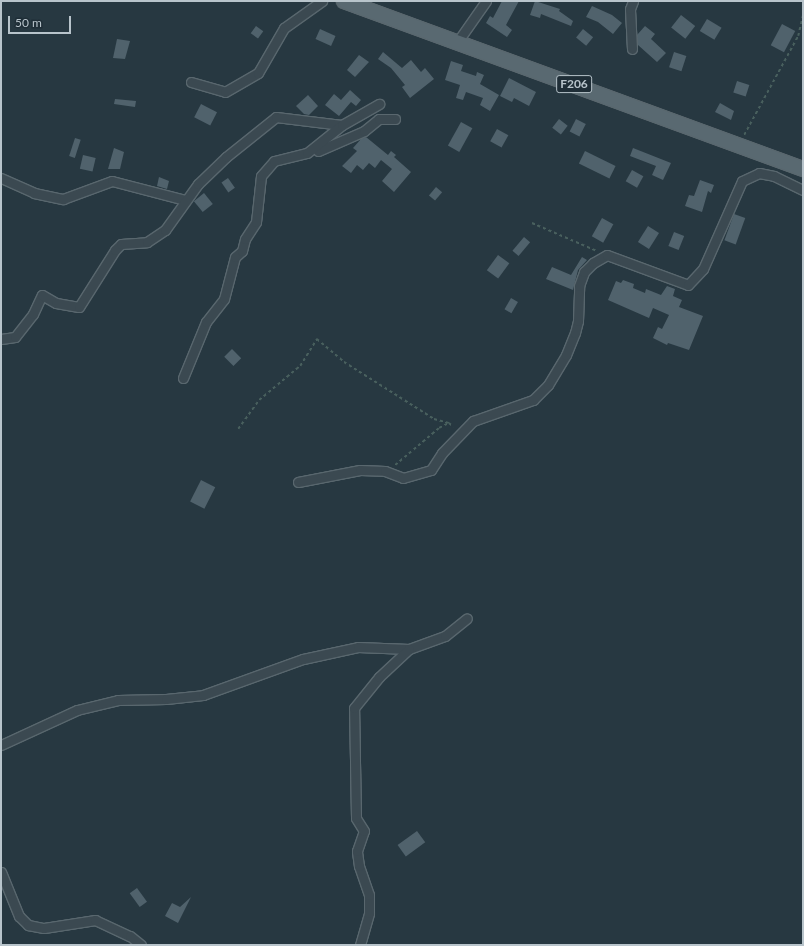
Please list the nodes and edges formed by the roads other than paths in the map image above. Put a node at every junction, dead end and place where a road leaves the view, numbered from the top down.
1 (322, 1) edge
2 (344, 1) edge
3 (486, 1) edge
4 (633, 1) edge
5 (458, 41) junction
6 (632, 49) dead end
7 (191, 82) dead end
8 (379, 104) dead end
9 (395, 119) dead end
10 (342, 125) junction
11 (297, 156) junction
12 (803, 169) edge
13 (1, 178) edge
14 (803, 190) edge
15 (185, 200) junction
16 (1, 339) edge
17 (183, 378) dead end
18 (298, 482) dead end
19 (467, 618) dead end
20 (409, 649) junction
21 (1, 745) edge
22 (1, 872) edge
23 (141, 945) edge
24 (360, 945) edge

1 - 7 street
2 - 5 main road, F206
3 - 5 street
4 - 6 street
5 - 12 main road, F206
8 - 10 street
9 - 11 street
10 - 11 street
10 - 15 street
11 - 17 street
13 - 15 street
14 - 18 street
15 - 16 street
19 - 20 street
20 - 21 street
20 - 24 street
22 - 23 street

